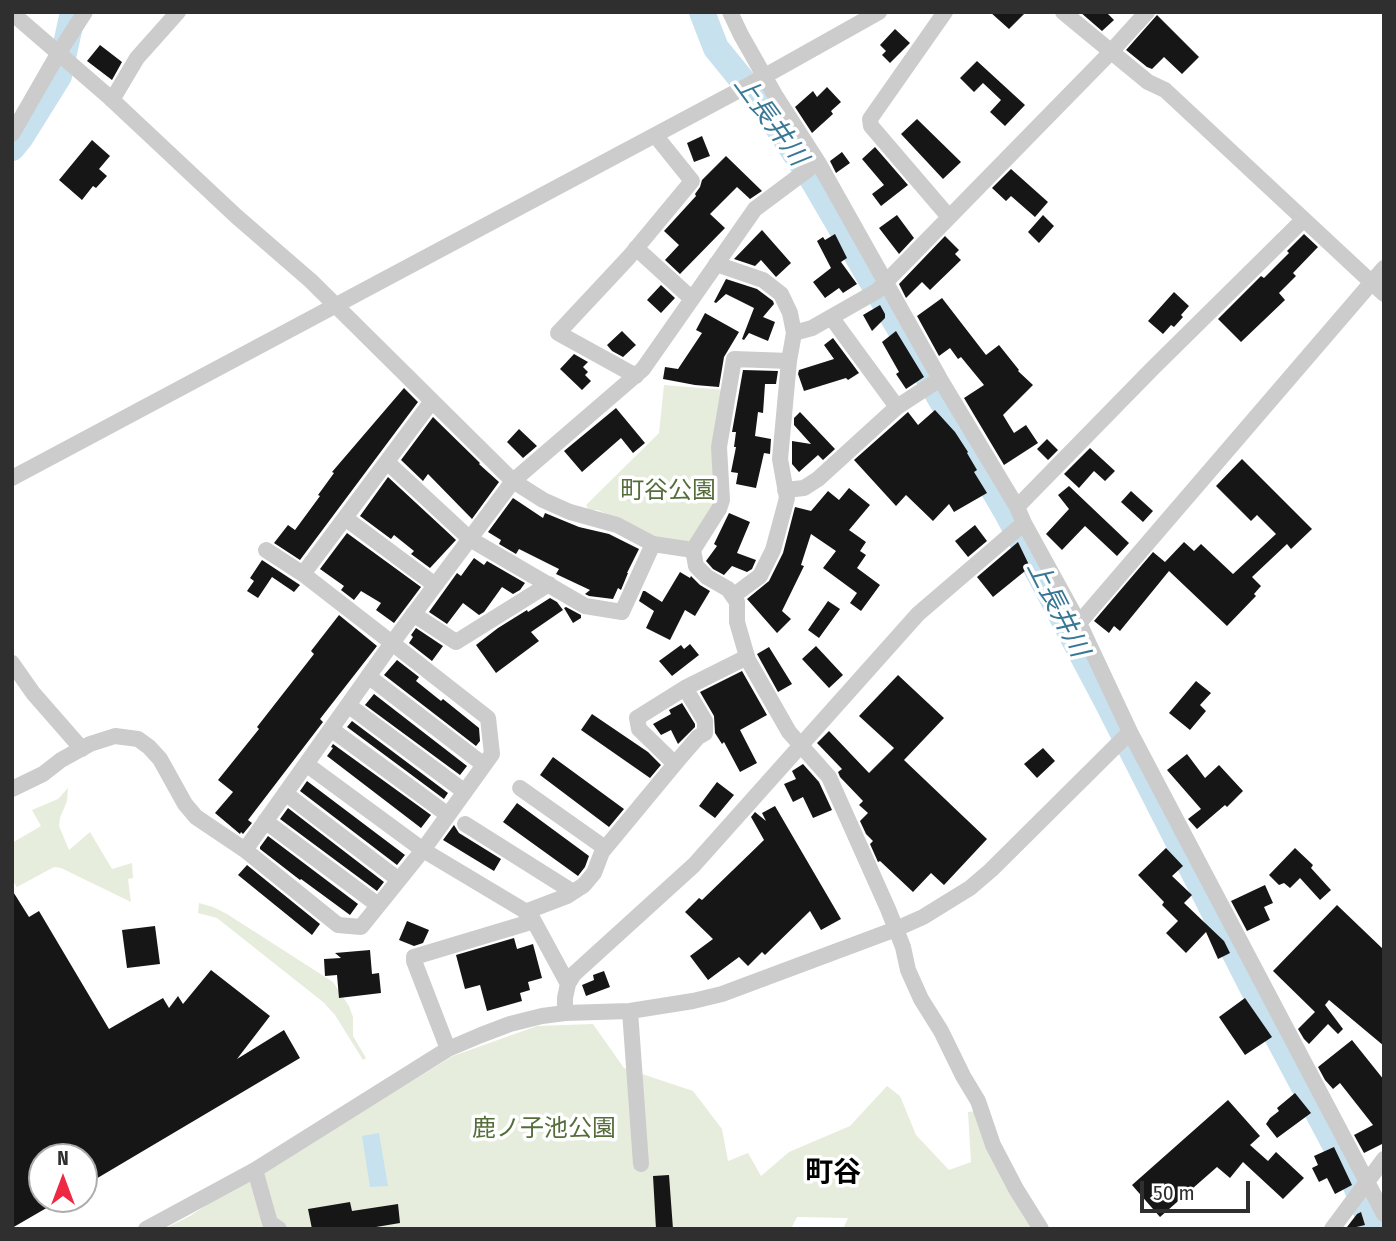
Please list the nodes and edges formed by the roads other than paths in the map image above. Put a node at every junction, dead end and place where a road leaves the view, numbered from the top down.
1 (85, 12) edge
2 (178, 12) edge
3 (730, 12) edge
4 (879, 12) edge
5 (945, 12) edge
6 (1063, 12) edge
7 (1147, 12) edge
8 (12, 13) edge
9 (1110, 52) junction
10 (58, 54) junction
11 (765, 76) junction
12 (112, 100) junction
13 (12, 134) edge
14 (655, 135) junction
15 (818, 162) junction
16 (950, 217) junction
17 (1303, 220) junction
18 (636, 248) junction
19 (716, 264) junction
20 (1384, 268) edge
21 (887, 283) junction
22 (1378, 288) edge
23 (692, 299) junction
24 (336, 306) junction
25 (831, 317) junction
26 (794, 333) junction
27 (789, 361) junction
28 (636, 376) junction
29 (940, 379) junction
30 (432, 401) junction
31 (897, 407) junction
32 (387, 462) junction
33 (12, 478) edge
34 (513, 481) junction
35 (785, 490) junction
36 (1017, 507) junction
37 (345, 518) junction
38 (1024, 523) junction
39 (470, 539) junction
40 (653, 544) junction
41 (266, 550) dead end
42 (693, 550) junction
43 (303, 574) junction
44 (549, 584) junction
45 (435, 585) junction
46 (733, 596) junction
47 (414, 614) junction
48 (1079, 623) junction
49 (392, 643) junction
50 (747, 657) junction
51 (12, 663) edge
52 (368, 676) junction
53 (685, 688) junction
54 (348, 705) junction
55 (331, 729) junction
56 (1130, 732) junction
57 (801, 746) junction
58 (82, 749) junction
59 (306, 764) junction
60 (675, 764) junction
61 (484, 765) junction
62 (520, 788) dead end
63 (12, 789) edge
64 (465, 792) junction
65 (285, 793) junction
66 (448, 815) junction
67 (265, 821) junction
68 (465, 824) dead end
69 (605, 848) junction
70 (245, 850) junction
71 (423, 850) junction
72 (399, 880) junction
73 (573, 892) junction
74 (379, 905) junction
75 (530, 916) junction
76 (896, 929) junction
77 (568, 984) junction
78 (630, 1010) junction
79 (565, 1013) junction
80 (448, 1049) junction
81 (1384, 1159) edge
82 (641, 1164) dead end
83 (255, 1170) junction
84 (1367, 1183) junction
85 (1384, 1214) edge
86 (146, 1229) edge
87 (279, 1229) edge
88 (1041, 1229) edge
89 (1332, 1229) edge

1 - 10 street
2 - 12 street
3 - 11 street
4 - 11 street
5 - 16 street
6 - 9 street
7 - 9 street
8 - 10 street
9 - 16 street
9 - 17 street
10 - 12 street
10 - 13 street
11 - 14 street
11 - 15 street
12 - 24 street
14 - 18 street
14 - 24 street
15 - 19 street
15 - 21 street
16 - 21 street
17 - 22 street
17 - 36 street
18 - 23 street
18 - 28 street
19 - 23 street
19 - 26 street
20 - 22 street
21 - 25 street
21 - 29 street
22 - 48 street
23 - 28 street
24 - 30 street
24 - 33 street
25 - 26 street
25 - 31 street
26 - 27 street
27 - 35 street
27 - 42 street
28 - 34 street
29 - 31 street
29 - 36 street
30 - 32 street
30 - 34 street
31 - 35 street
32 - 37 street
32 - 39 street
34 - 39 street
34 - 40 street
35 - 46 street
36 - 38 street
37 - 43 street
37 - 45 street
38 - 48 street
38 - 57 street
39 - 44 street
39 - 45 street
40 - 42 street
40 - 44 street
41 - 43 street
42 - 46 street
43 - 49 street
44 - 47 street
45 - 47 street
46 - 50 street
47 - 49 street
48 - 56 street
49 - 52 street
49 - 61 street
50 - 53 street
50 - 57 street
51 - 58 street
52 - 54 street
52 - 61 street
53 - 60 street
53 - 60 street
54 - 55 street
54 - 64 street
55 - 59 street
55 - 66 street
56 - 76 street
56 - 84 street
57 - 76 street
57 - 77 street
58 - 63 street
58 - 70 street
59 - 65 street
59 - 71 street
60 - 69 street
61 - 64 street
62 - 69 street
64 - 66 street
65 - 67 street
65 - 72 street
66 - 71 street
67 - 70 street
67 - 74 street
68 - 73 street
69 - 73 street
70 - 74 street
71 - 72 street
71 - 75 street
72 - 74 street
73 - 75 street
75 - 77 street
75 - 80 street
76 - 78 street
76 - 88 street
77 - 79 street
78 - 79 street
78 - 82 street
79 - 80 street
80 - 83 street
81 - 84 street
83 - 86 street
83 - 87 street
84 - 85 street
84 - 89 street

